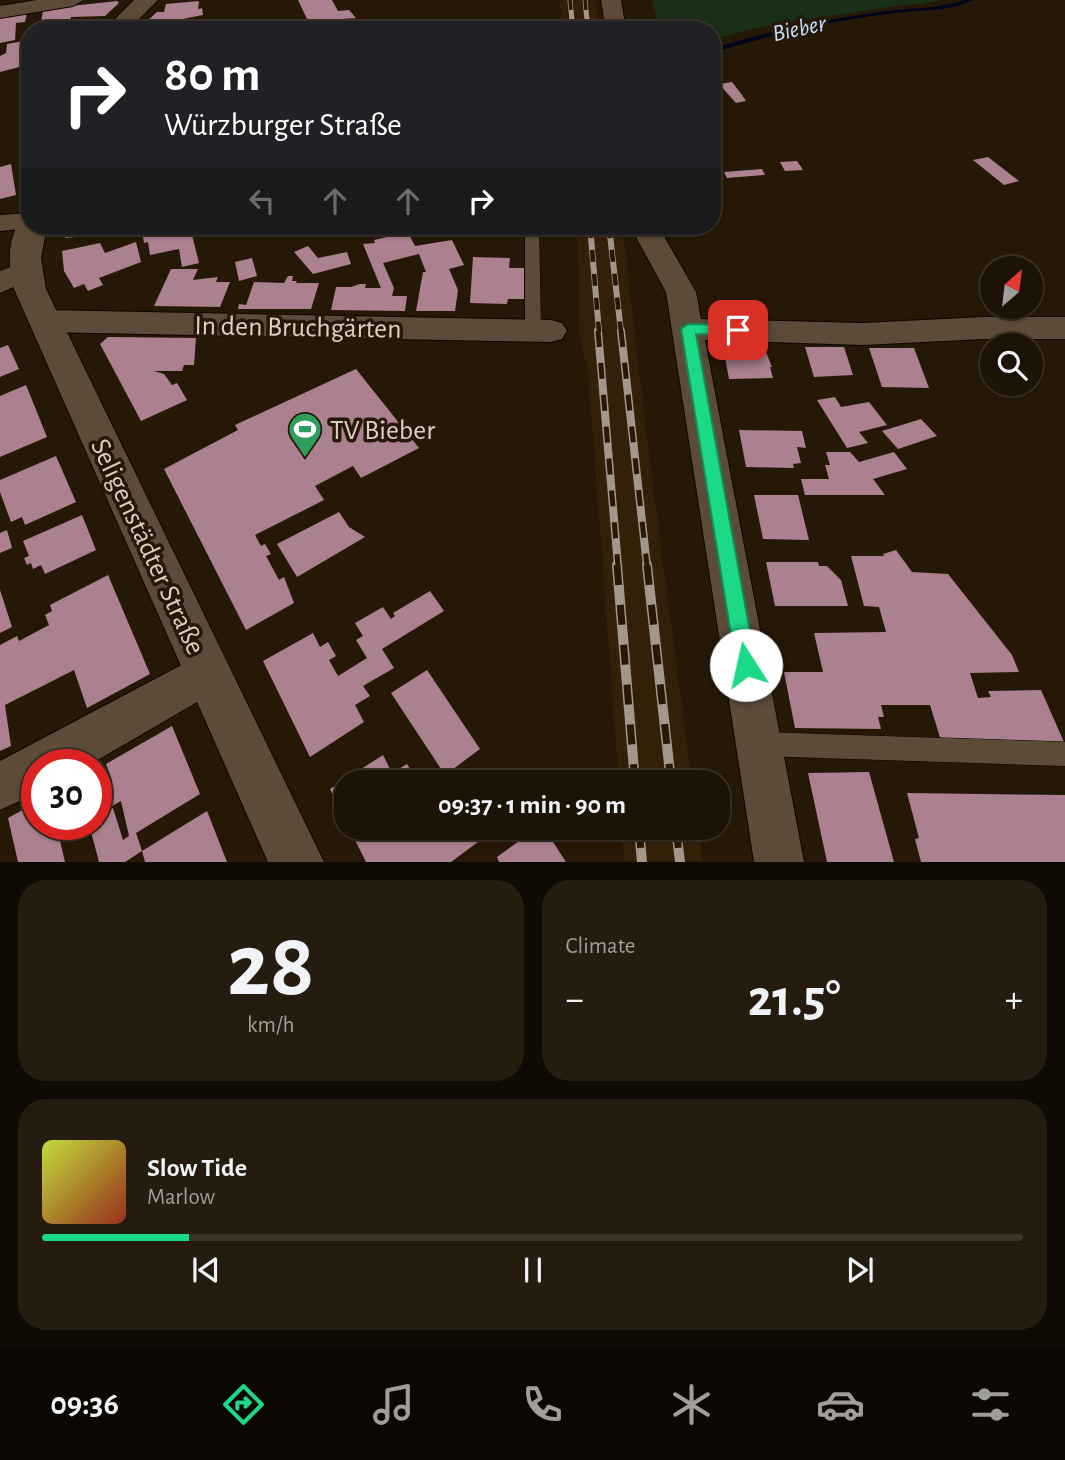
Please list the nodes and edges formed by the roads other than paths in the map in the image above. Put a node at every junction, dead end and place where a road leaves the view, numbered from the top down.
1 (147, 0) edge
2 (611, 0) edge
3 (66, 1) edge
4 (0, 12) edge
5 (125, 21) edge
6 (614, 21) edge
7 (21, 221) edge
8 (0, 223) edge
9 (29, 235) edge
10 (532, 235) edge
11 (649, 235) edge
12 (12, 277) edge
13 (44, 321) junction
14 (1065, 328) edge
15 (688, 329) junction
16 (542, 331) joint
17 (208, 672) junction
18 (760, 744) junction
19 (72, 749) edge
20 (1065, 754) edge
21 (21, 776) edge
22 (0, 786) edge
23 (298, 862) edge
24 (779, 862) edge

1 - 5 street
2 - 6 street
3 - 4 street
7 - 8 street
9 - 12 street, Seligenstädter Straße
10 - 16 lane
11 - 15 street
12 - 13 street, Seligenstädter Straße
13 - 16 street, In den Bruchgärten
13 - 17 street, Seligenstädter Straße
14 - 15 street
15 - 18 street
17 - 19 street
17 - 23 street, Seligenstädter Straße
18 - 20 lane
18 - 24 street
21 - 22 street

